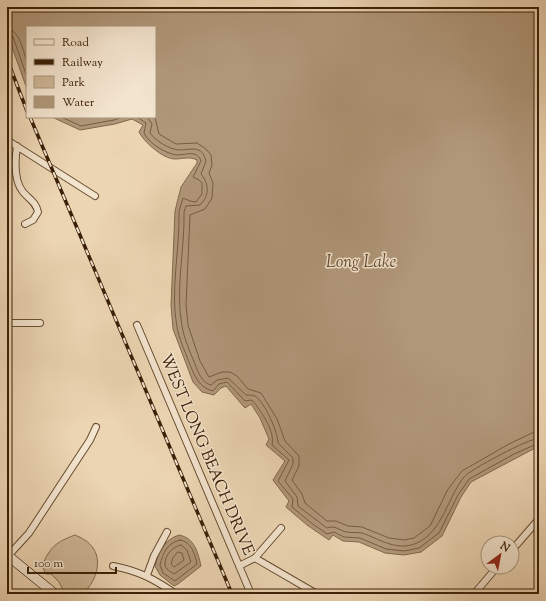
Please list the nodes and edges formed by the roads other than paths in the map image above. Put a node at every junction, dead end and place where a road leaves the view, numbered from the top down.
1 (7, 140) edge
2 (16, 146) junction
3 (95, 196) dead end
4 (25, 224) dead end
5 (7, 323) edge
6 (40, 324) dead end
7 (137, 326) dead end
8 (96, 427) dead end
9 (539, 519) edge
10 (281, 528) dead end
11 (167, 532) dead end
12 (520, 541) edge
13 (8, 556) edge
14 (255, 558) junction
15 (113, 566) dead end
16 (239, 566) junction
17 (147, 575) junction
18 (490, 575) edge
19 (55, 594) edge
20 (176, 594) edge
21 (251, 594) edge
22 (317, 594) edge
23 (474, 594) edge

1 - 2 street
2 - 3 street
2 - 4 street
5 - 6 street
7 - 16 street, WEST LONG BEACH DRIVE
8 - 13 street
9 - 12 street
10 - 14 street
11 - 17 street
13 - 19 main road
14 - 16 street
14 - 22 street
15 - 17 street
16 - 21 street, WEST LONG BEACH DRIVE
17 - 20 street
18 - 23 street

